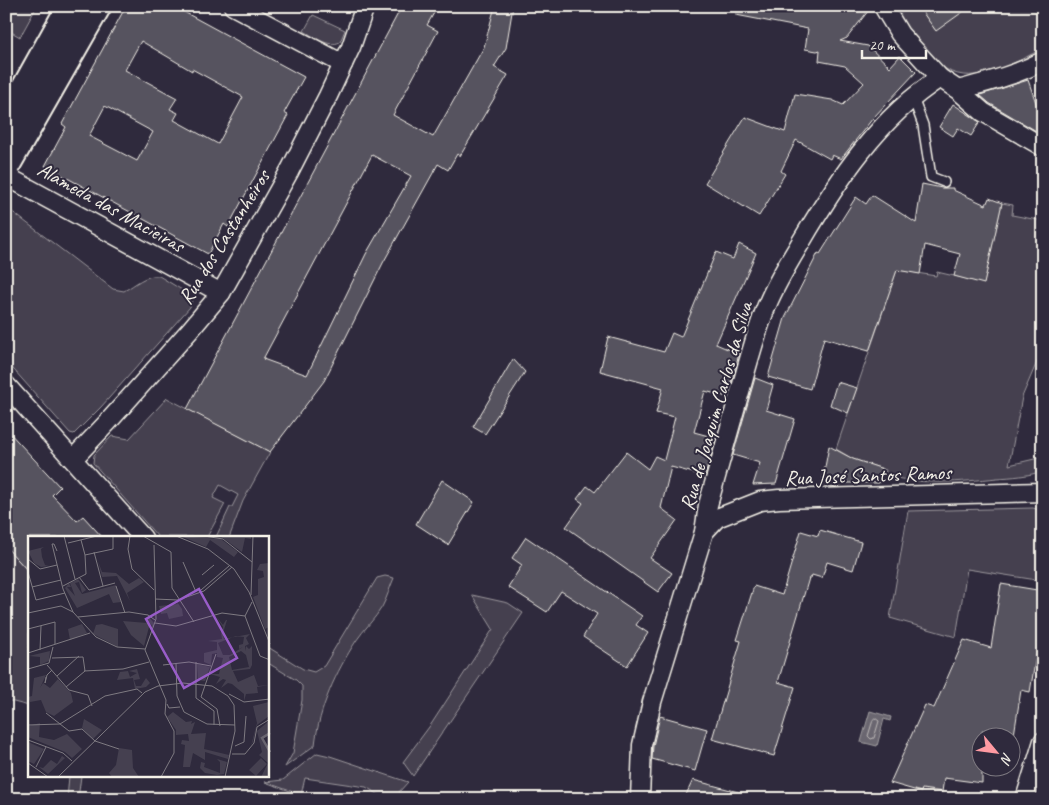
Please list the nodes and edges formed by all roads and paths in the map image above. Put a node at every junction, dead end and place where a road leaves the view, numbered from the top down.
1 (70, 6) edge
2 (98, 6) edge
3 (233, 6) edge
4 (365, 6) edge
5 (882, 6) edge
6 (1043, 61) edge
7 (343, 64) junction
8 (940, 78) junction
9 (958, 90) junction
10 (912, 98) junction
11 (6, 120) edge
12 (1043, 147) edge
13 (6, 166) edge
14 (6, 176) edge
15 (944, 182) dead end
16 (221, 293) junction
17 (6, 386) edge
18 (73, 459) junction
19 (1043, 492) edge
20 (704, 532) junction
21 (141, 536) edge
22 (1042, 747) edge
23 (640, 799) edge
24 (1025, 799) edge

1 - 11 main road
2 - 13 main road
3 - 7 street
4 - 7 street, Rua dos Castanheiros
5 - 8 street
6 - 9 street
7 - 16 street, Rua dos Castanheiros
8 - 9 street
8 - 10 street, Rua de Joaquim Carlos da Silva
9 - 12 street
10 - 15 lane
10 - 20 street, Rua de Joaquim Carlos da Silva
14 - 16 street, Alameda das Macieiras
16 - 18 street, Rua dos Castanheiros
17 - 18 street
18 - 21 street
19 - 20 street, Rua José Santos Ramos
20 - 23 street, Rua de Joaquim Carlos da Silva
22 - 24 street

